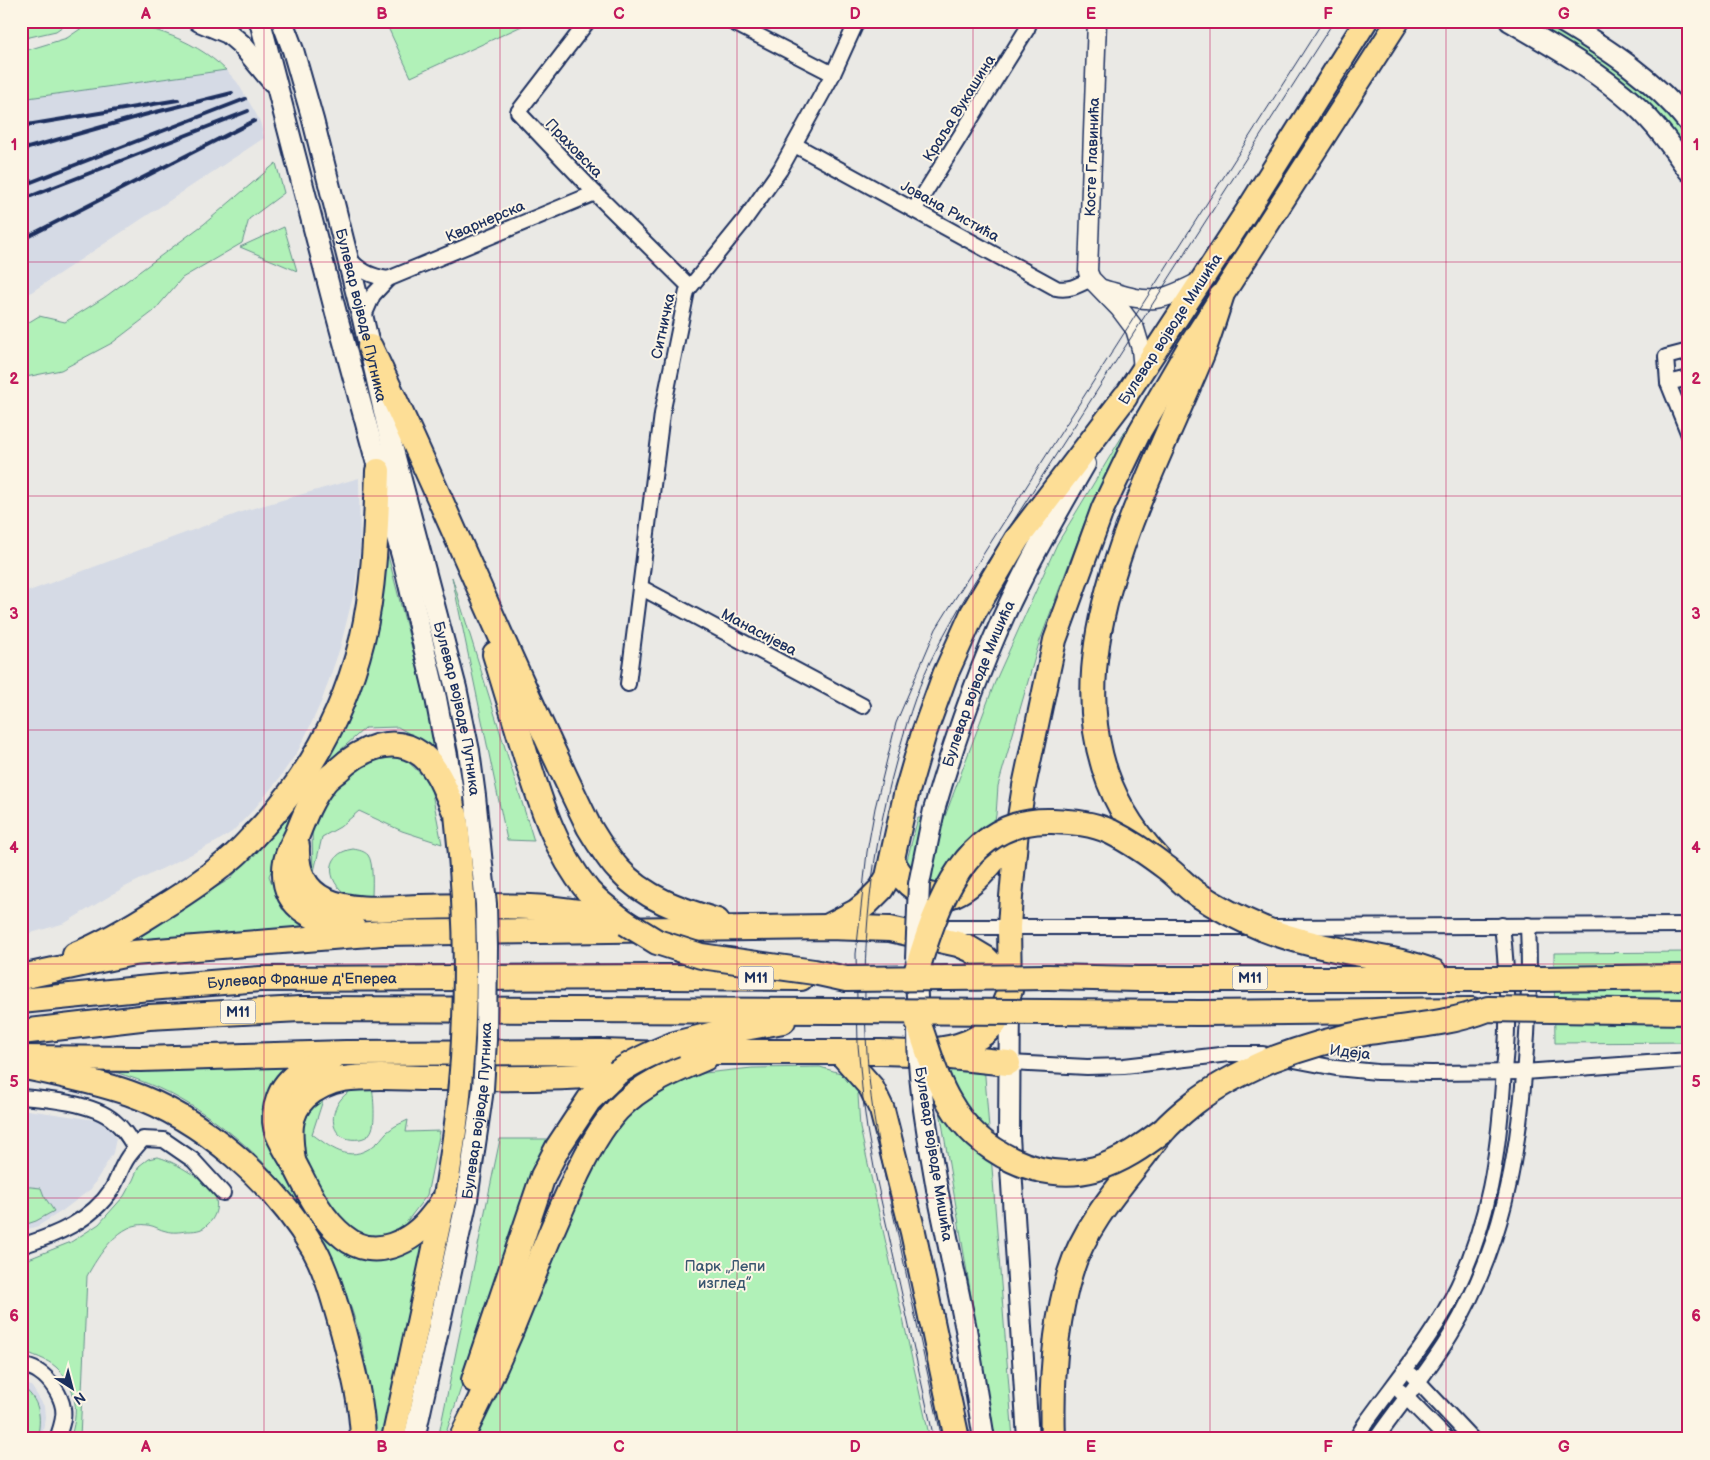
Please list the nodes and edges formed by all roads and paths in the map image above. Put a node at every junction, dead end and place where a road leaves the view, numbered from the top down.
1 (200, 21) edge
2 (260, 21) edge
3 (282, 21) edge
4 (588, 21) edge
5 (730, 21) edge
6 (857, 21) edge
7 (1030, 21) edge
8 (1097, 21) edge
9 (1366, 21) edge
10 (1398, 21) edge
11 (1510, 21) edge
12 (1562, 21) edge
13 (832, 74) junction
14 (278, 88) junction
15 (1689, 123) edge
16 (795, 145) junction
17 (1689, 171) edge
18 (595, 193) junction
19 (914, 210) junction
20 (347, 255) junction
21 (388, 279) junction
22 (1199, 282) junction
23 (1096, 284) junction
24 (689, 286) junction
25 (1221, 297) junction
26 (363, 319) junction
27 (370, 347) junction
28 (1689, 351) edge
29 (1143, 370) junction
30 (1689, 378) edge
31 (1668, 382) junction
32 (1125, 397) junction
33 (1689, 435) edge
34 (378, 471) junction
35 (466, 561) junction
36 (640, 587) junction
37 (628, 684) dead end
38 (863, 706) dead end
39 (456, 814) junction
40 (1017, 830) junction
41 (297, 835) junction
42 (892, 860) junction
43 (1169, 870) junction
44 (626, 924) junction
45 (1502, 925) junction
46 (1528, 925) junction
47 (1689, 925) edge
48 (828, 927) junction
49 (1009, 927) junction
50 (737, 928) junction
51 (890, 929) junction
52 (382, 933) junction
53 (916, 973) junction
54 (23, 977) edge
55 (1689, 977) edge
56 (846, 978) junction
57 (1452, 979) junction
58 (1010, 990) junction
59 (21, 1001) edge
60 (1488, 1009) junction
61 (840, 1011) junction
62 (1689, 1012) edge
63 (918, 1022) junction
64 (21, 1032) edge
65 (718, 1052) junction
66 (346, 1053) junction
67 (841, 1053) junction
68 (913, 1053) junction
69 (21, 1058) edge
70 (1689, 1060) edge
71 (1008, 1063) junction
72 (21, 1066) edge
73 (1504, 1072) junction
74 (1524, 1072) junction
75 (617, 1073) junction
76 (21, 1097) edge
77 (1164, 1130) junction
78 (135, 1148) junction
79 (293, 1161) junction
80 (223, 1193) dead end
81 (456, 1197) junction
82 (21, 1246) edge
83 (21, 1365) edge
84 (1406, 1369) junction
85 (1418, 1382) junction
86 (1394, 1385) junction
87 (1406, 1397) junction
88 (57, 1439) edge
89 (363, 1439) edge
90 (393, 1439) edge
91 (414, 1439) edge
92 (455, 1439) edge
93 (462, 1439) edge
94 (957, 1439) edge
95 (984, 1439) edge
96 (1028, 1439) edge
97 (1053, 1439) edge
98 (1356, 1439) edge
99 (1376, 1439) edge
100 (1447, 1439) edge
101 (1472, 1439) edge

1 - 14 main road
2 - 14 main road, Булевар војводе Путника
3 - 20 main road, Булевар војводе Путника
4 - 18 street, Праховска
5 - 13 street
6 - 13 street, Ситничка
7 - 19 street, Краља Вукашина
8 - 23 street, Косте Главинића
9 - 22 main road, Булевар војводе Мишића
10 - 25 main road, Булевар војводе Мишића
11 - 17 main road
12 - 15 main road
13 - 16 street, Ситничка
14 - 34 main road, Булевар војводе Путника
16 - 19 street, Јована Ристића
16 - 24 street, Ситничка
18 - 21 street, Кварнерска
18 - 24 street, Праховска
19 - 23 street, Јована Ристића
20 - 21 street
20 - 26 main road, Булевар војводе Путника
21 - 26 street, Кварнерска
22 - 23 street
22 - 29 main road, Булевар војводе Мишића
23 - 29 street
24 - 36 street, Ситничка
25 - 40 main road, Булевар војводе Мишића
25 - 43 highway, bridge
26 - 27 main road, Булевар војводе Путника
27 - 35 highway
27 - 81 main road, Булевар војводе Путника, bridge
28 - 31 street
29 - 32 main road, Булевар војводе Мишића
30 - 31 street
31 - 33 street
32 - 42 highway
32 - 53 main road, Булевар војводе Мишића, bridge
34 - 39 main road, Булевар војводе Путника
34 - 54 highway
35 - 44 highway
35 - 50 highway
36 - 37 street, Ситничка
36 - 38 street, Манасијева
39 - 41 highway
39 - 81 main road, Булевар војводе Путника, bridge
40 - 42 highway
40 - 49 main road, Булевар војводе Мишића
41 - 44 highway, bridge
41 - 52 highway
42 - 48 highway
43 - 53 highway, bridge
43 - 57 highway, bridge
44 - 56 highway, bridge
45 - 46 street
45 - 49 street
45 - 73 street
46 - 47 street
46 - 74 street
48 - 50 highway
48 - 51 highway
49 - 51 street
49 - 58 main road, Булевар војводе Мишића
50 - 52 highway
51 - 58 highway
52 - 54 highway
53 - 63 main road, Булевар војводе Мишића, bridge
55 - 57 highway, M11, bridge
56 - 57 highway, M11, bridge
56 - 59 highway, Булевар Франше д'Епереа / M11, bridge
58 - 68 highway
58 - 71 main road, Булевар војводе Мишића
60 - 61 highway, M11, bridge
60 - 62 highway, M11, bridge
60 - 77 highway, bridge
61 - 64 highway, Булевар Франше д'Епереа / M11, bridge
61 - 75 highway, bridge
63 - 77 highway, bridge
63 - 95 main road, Булевар војводе Мишића, bridge
65 - 66 highway
65 - 67 highway
65 - 93 highway
66 - 69 highway
66 - 79 highway
67 - 68 highway
67 - 94 highway
68 - 71 highway
70 - 74 street, Идеја
71 - 73 street, Идеја
71 - 96 main road, Булевар војводе Мишића
72 - 89 highway
73 - 74 street, Идеја
73 - 84 street
74 - 85 street
75 - 79 highway, bridge
75 - 92 highway
76 - 78 street
77 - 97 highway, bridge
78 - 80 street
78 - 82 street
79 - 81 highway
81 - 90 main road, Булевар војводе Путника
81 - 91 main road, Булевар војводе Путника
83 - 88 street
84 - 85 street
84 - 86 street
85 - 87 street
85 - 101 street
86 - 87 street
86 - 98 street
87 - 99 street
87 - 100 street

